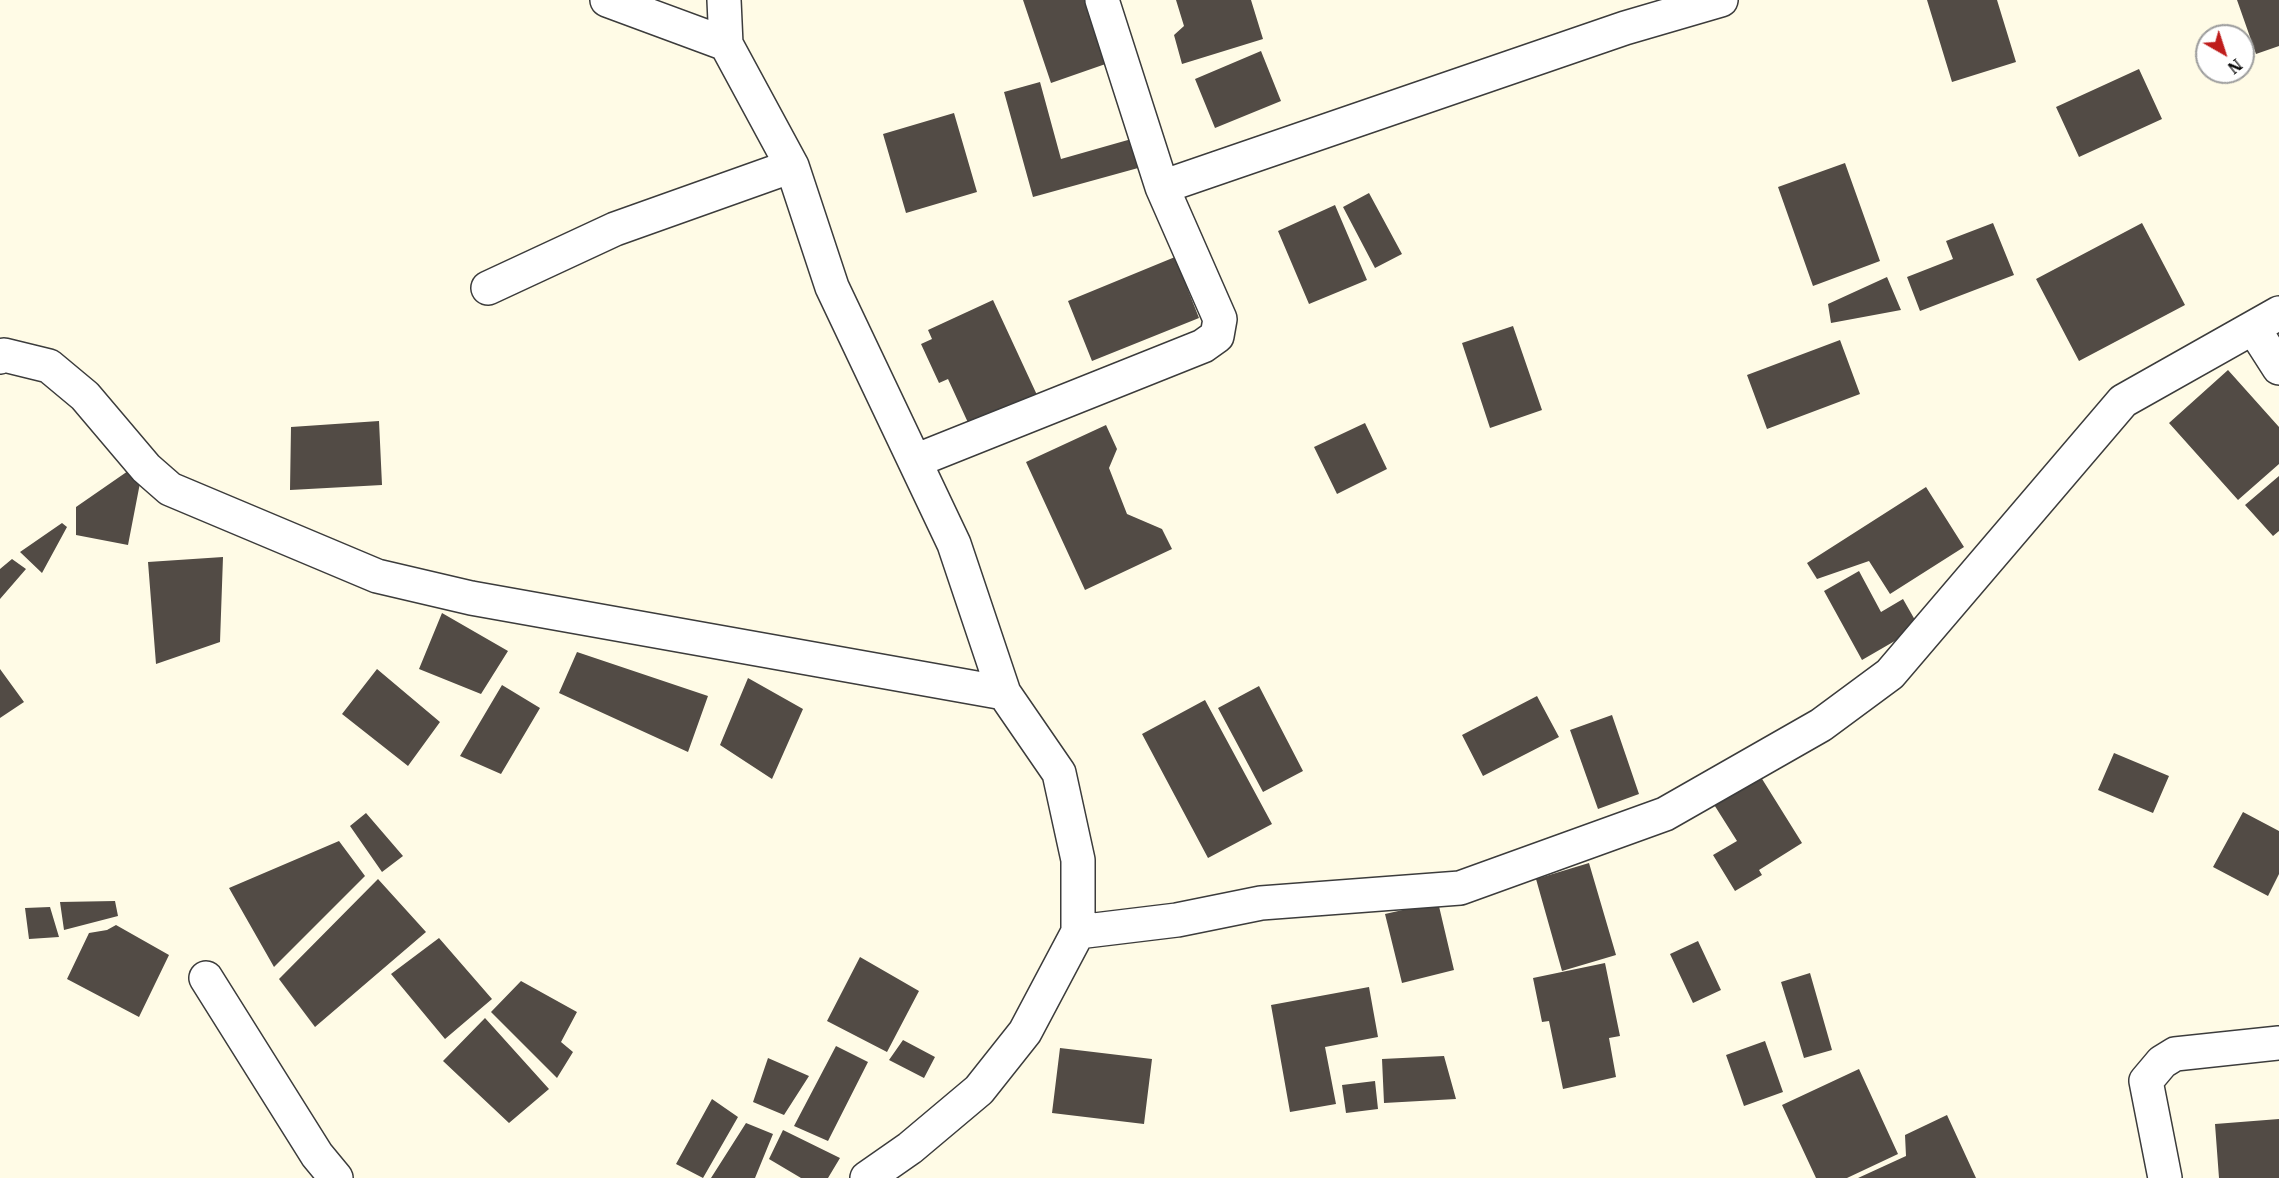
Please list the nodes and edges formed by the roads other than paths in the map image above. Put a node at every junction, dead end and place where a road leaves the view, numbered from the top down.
1 (607, 0) edge
2 (724, 0) edge
3 (1102, 0) edge
4 (1721, 0) edge
5 (726, 44) junction
6 (792, 166) junction
7 (1162, 187) junction
8 (488, 288) dead end
9 (2267, 321) edge
10 (1, 352) edge
11 (2279, 368) edge
12 (915, 460) junction
13 (1004, 693) junction
14 (1078, 932) junction
15 (206, 978) dead end
16 (2279, 1043) edge
17 (336, 1178) edge
18 (867, 1178) edge
19 (2165, 1178) edge

1 - 5 street
2 - 5 street
3 - 7 street
4 - 7 street
5 - 6 street
6 - 8 street
6 - 12 street
7 - 12 street
9 - 11 street
9 - 14 street
10 - 13 street
12 - 13 street
13 - 14 street
14 - 18 street
15 - 17 street
16 - 19 street

